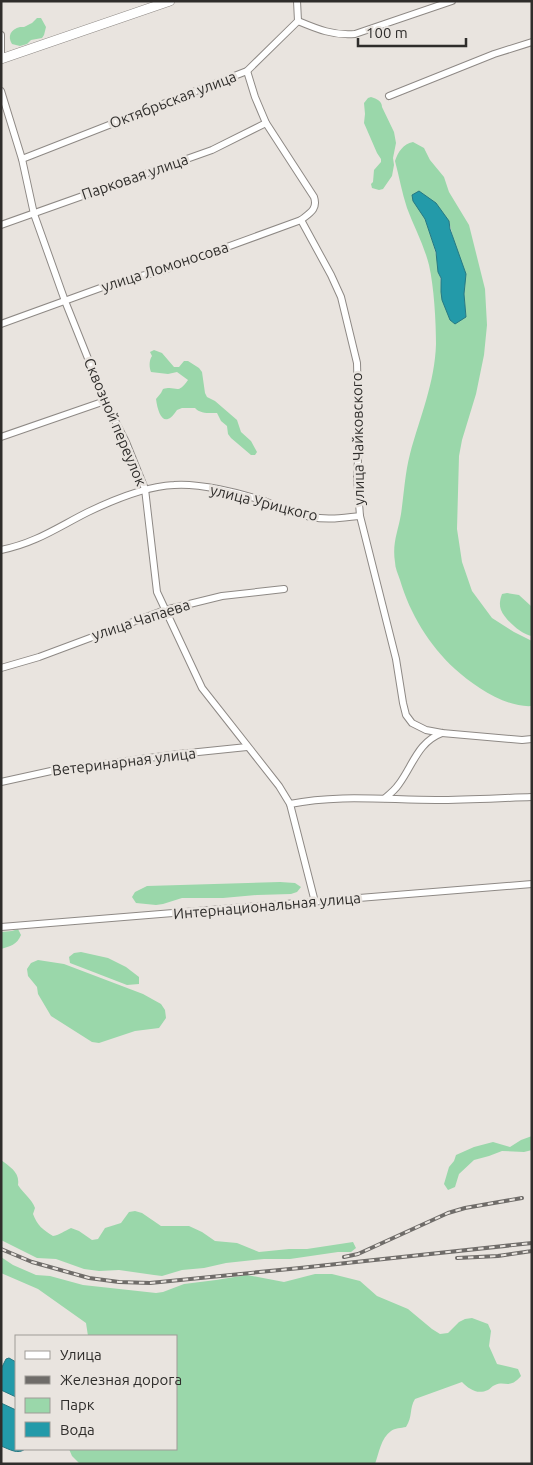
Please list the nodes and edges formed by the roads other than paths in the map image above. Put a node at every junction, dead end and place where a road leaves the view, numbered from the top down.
1 (170, 1) edge
2 (297, 1) edge
3 (452, 1) edge
4 (298, 21) junction
5 (1, 35) edge
6 (532, 42) edge
7 (1, 53) edge
8 (1, 59) edge
9 (247, 71) junction
10 (1, 91) edge
11 (389, 96) dead end
12 (266, 123) junction
13 (22, 159) junction
14 (34, 214) junction
15 (301, 220) junction
16 (1, 225) edge
17 (65, 301) junction
18 (1, 324) edge
19 (105, 402) junction
20 (1, 437) edge
21 (145, 489) junction
22 (360, 516) junction
23 (1, 550) edge
24 (284, 589) dead end
25 (165, 610) junction
26 (1, 668) edge
27 (442, 733) junction
28 (532, 739) edge
29 (247, 747) junction
30 (1, 782) edge
31 (532, 797) edge
32 (385, 798) junction
33 (290, 804) junction
34 (532, 884) edge
35 (315, 902) junction
36 (1, 927) edge

1 - 8 street
2 - 4 street
3 - 4 street
4 - 9 street, Октябрьская улица
5 - 7 street
6 - 11 street
9 - 12 street
9 - 13 street, Октябрьская улица
10 - 13 street, Сквозной переулок
12 - 14 street, Парковая улица
12 - 15 street
13 - 14 street, Сквозной переулок
14 - 16 street, Парковая улица
14 - 17 street, Сквозной переулок
15 - 17 street, улица Ломоносова
15 - 22 street, улица Чайковского
17 - 18 street, улица Ломоносова
17 - 19 street, Сквозной переулок
19 - 20 street
19 - 21 street, Сквозной переулок
21 - 22 street, улица Урицкого
21 - 23 street, улица Урицкого
21 - 25 street, Сквозной переулок
22 - 27 street, улица Чайковского
24 - 25 street, улица Чапаева
25 - 26 street, улица Чапаева
25 - 29 street, Сквозной переулок
27 - 28 street
27 - 32 street
29 - 30 street, Ветеринарная улица
29 - 33 street, Сквозной переулок
31 - 32 street
32 - 33 street
33 - 35 street, Сквозной переулок
34 - 35 street, Интернациональная улица
35 - 36 street, Интернациональная улица

